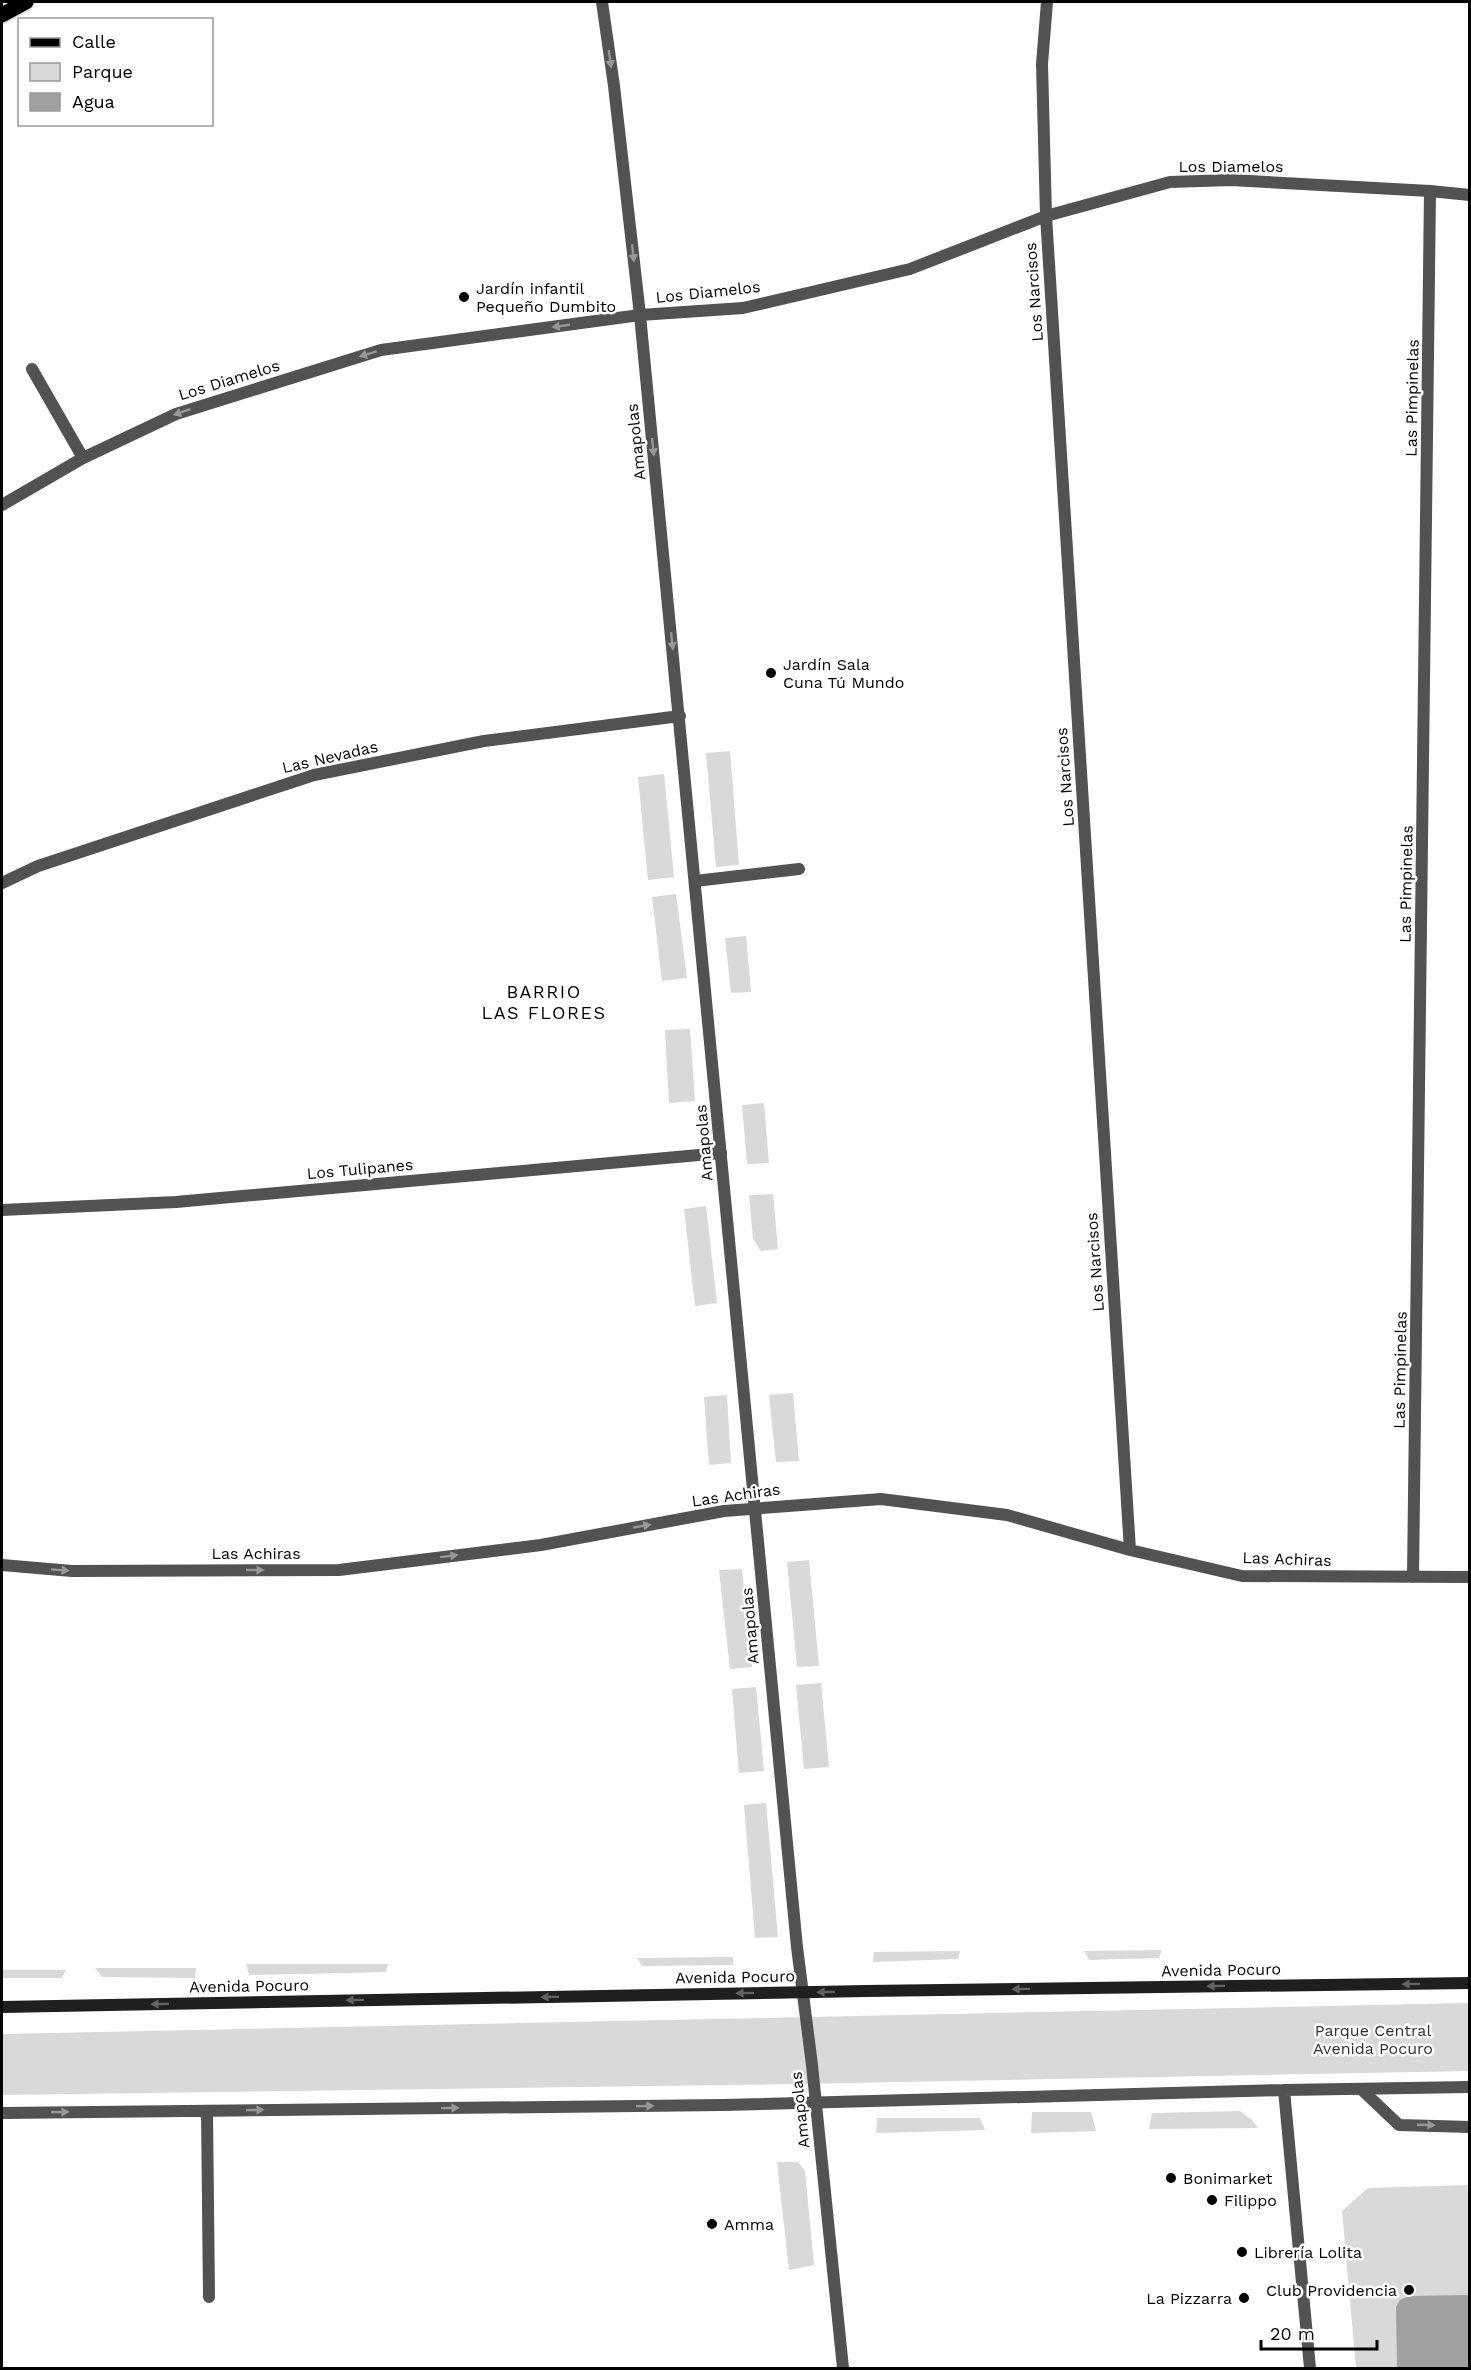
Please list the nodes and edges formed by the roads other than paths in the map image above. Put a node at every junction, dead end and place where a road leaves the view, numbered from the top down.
1 (26, 2) edge
2 (602, 2) edge
3 (1047, 2) edge
4 (2, 15) edge
5 (1430, 191) junction
6 (1470, 195) edge
7 (1046, 216) junction
8 (640, 315) junction
9 (32, 369) dead end
10 (83, 458) junction
11 (2, 505) edge
12 (680, 716) junction
13 (800, 869) dead end
14 (695, 881) junction
15 (2, 883) edge
16 (721, 1153) junction
17 (2, 1210) edge
18 (756, 1507) junction
19 (1130, 1550) junction
20 (2, 1565) edge
21 (1413, 1577) junction
22 (1470, 1577) edge
23 (1470, 1983) edge
24 (803, 1992) junction
25 (2, 2007) edge
26 (1470, 2087) edge
27 (1360, 2089) junction
28 (1284, 2090) junction
29 (815, 2102) junction
30 (207, 2110) junction
31 (2, 2113) edge
32 (1470, 2127) edge
33 (208, 2297) dead end
34 (843, 2368) edge
35 (1310, 2368) edge

1 - 4 main road
2 -> 8 street, Amapolas
3 - 7 street, Los Narcisos
5 - 6 street, Los Diamelos
5 - 7 street, Los Diamelos
5 - 21 street, Las Pimpinelas
7 - 8 street, Los Diamelos
7 - 19 street, Los Narcisos
8 -> 10 street, Los Diamelos
8 -> 12 street, Amapolas
9 - 10 street
10 - 11 street, Los Diamelos
12 - 14 street, Amapolas
12 - 15 street, Las Nevadas
13 - 14 street
14 - 16 street, Amapolas
16 - 17 street, Los Tulipanes
16 - 18 street, Amapolas
18 - 19 street, Las Achiras
20 -> 18 street, Las Achiras
18 - 24 street, Amapolas
19 - 21 street, Las Achiras
21 - 22 street, Las Achiras
23 -> 24 main road, Avenida Pocuro
24 -> 25 main road, Avenida Pocuro
24 - 29 street, Amapolas
26 - 27 street
27 - 28 street
27 -> 32 street
28 - 29 street
28 - 35 street
30 -> 29 street
29 - 34 street, Amapolas
31 -> 30 street
30 - 33 street

